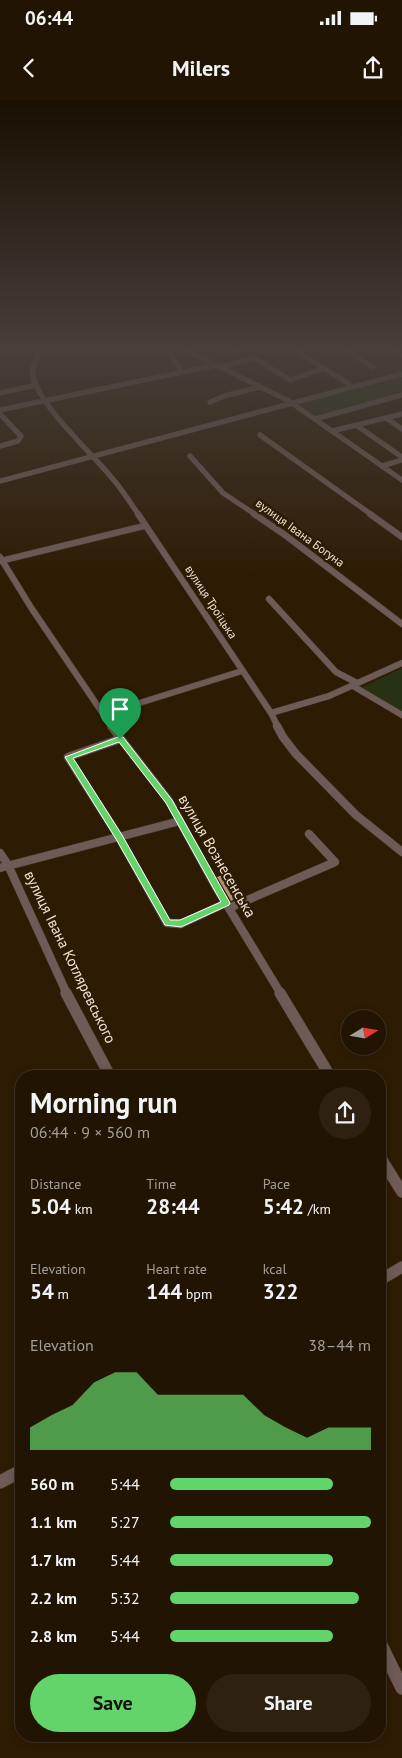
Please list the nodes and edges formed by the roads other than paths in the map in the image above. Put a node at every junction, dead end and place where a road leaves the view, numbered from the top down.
1 (10, 424) edge
2 (66, 424) edge
3 (209, 424) edge
4 (323, 424) edge
5 (356, 425) joint
6 (332, 431) junction
7 (260, 435) dead end
8 (0, 446) edge
9 (92, 456) junction
10 (190, 456) dead end
11 (402, 459) edge
12 (382, 466) junction
13 (401, 478) edge
14 (0, 481) edge
15 (144, 526) junction
16 (402, 537) edge
17 (1, 560) edge
18 (269, 599) dead end
19 (402, 624) edge
20 (402, 663) edge
21 (242, 671) junction
22 (355, 684) junction
23 (271, 713) junction
24 (104, 714) junction
25 (402, 715) edge
26 (120, 739) junction
27 (180, 821) junction
28 (309, 834) dead end
29 (119, 837) junction
30 (402, 852) edge
31 (0, 853) edge
32 (4, 867) edge
33 (227, 906) junction
34 (107, 1070) edge
35 (326, 1070) edge
36 (386, 1167) edge
37 (402, 1192) edge
38 (402, 1267) edge
39 (386, 1276) edge
40 (15, 1474) edge
41 (0, 1482) edge
42 (386, 1655) edge
43 (402, 1688) edge

1 - 8 street
2 - 9 street, вулиця Троїцька
3 - 9 street
4 - 6 street
5 - 6 street
5 - 11 street
6 - 12 street
7 - 16 street
9 - 14 street
9 - 15 street, вулиця Троїцька
10 - 19 street, вулиця Івана Богуна
11 - 12 street
12 - 13 street
15 - 17 street
15 - 21 street, вулиця Троїцька
17 - 24 street, вулиця Вознесенська
18 - 22 street
20 - 22 street
21 - 23 street, вулиця Троїцька
21 - 24 street
22 - 23 street
22 - 25 street
23 - 30 street, вулиця Троїцька
24 - 26 street, вулиця Вознесенська
26 - 27 street, вулиця Вознесенська
26 - 29 street
27 - 29 street
27 - 33 street, вулиця Вознесенська
28 - 33 street
29 - 32 street
29 - 33 street
31 - 32 street, вулиця Івана Котляревського
32 - 34 street, вулиця Івана Котляревського
33 - 35 street, вулиця Вознесенська
36 - 37 street
38 - 39 street
40 - 41 street
42 - 43 street

